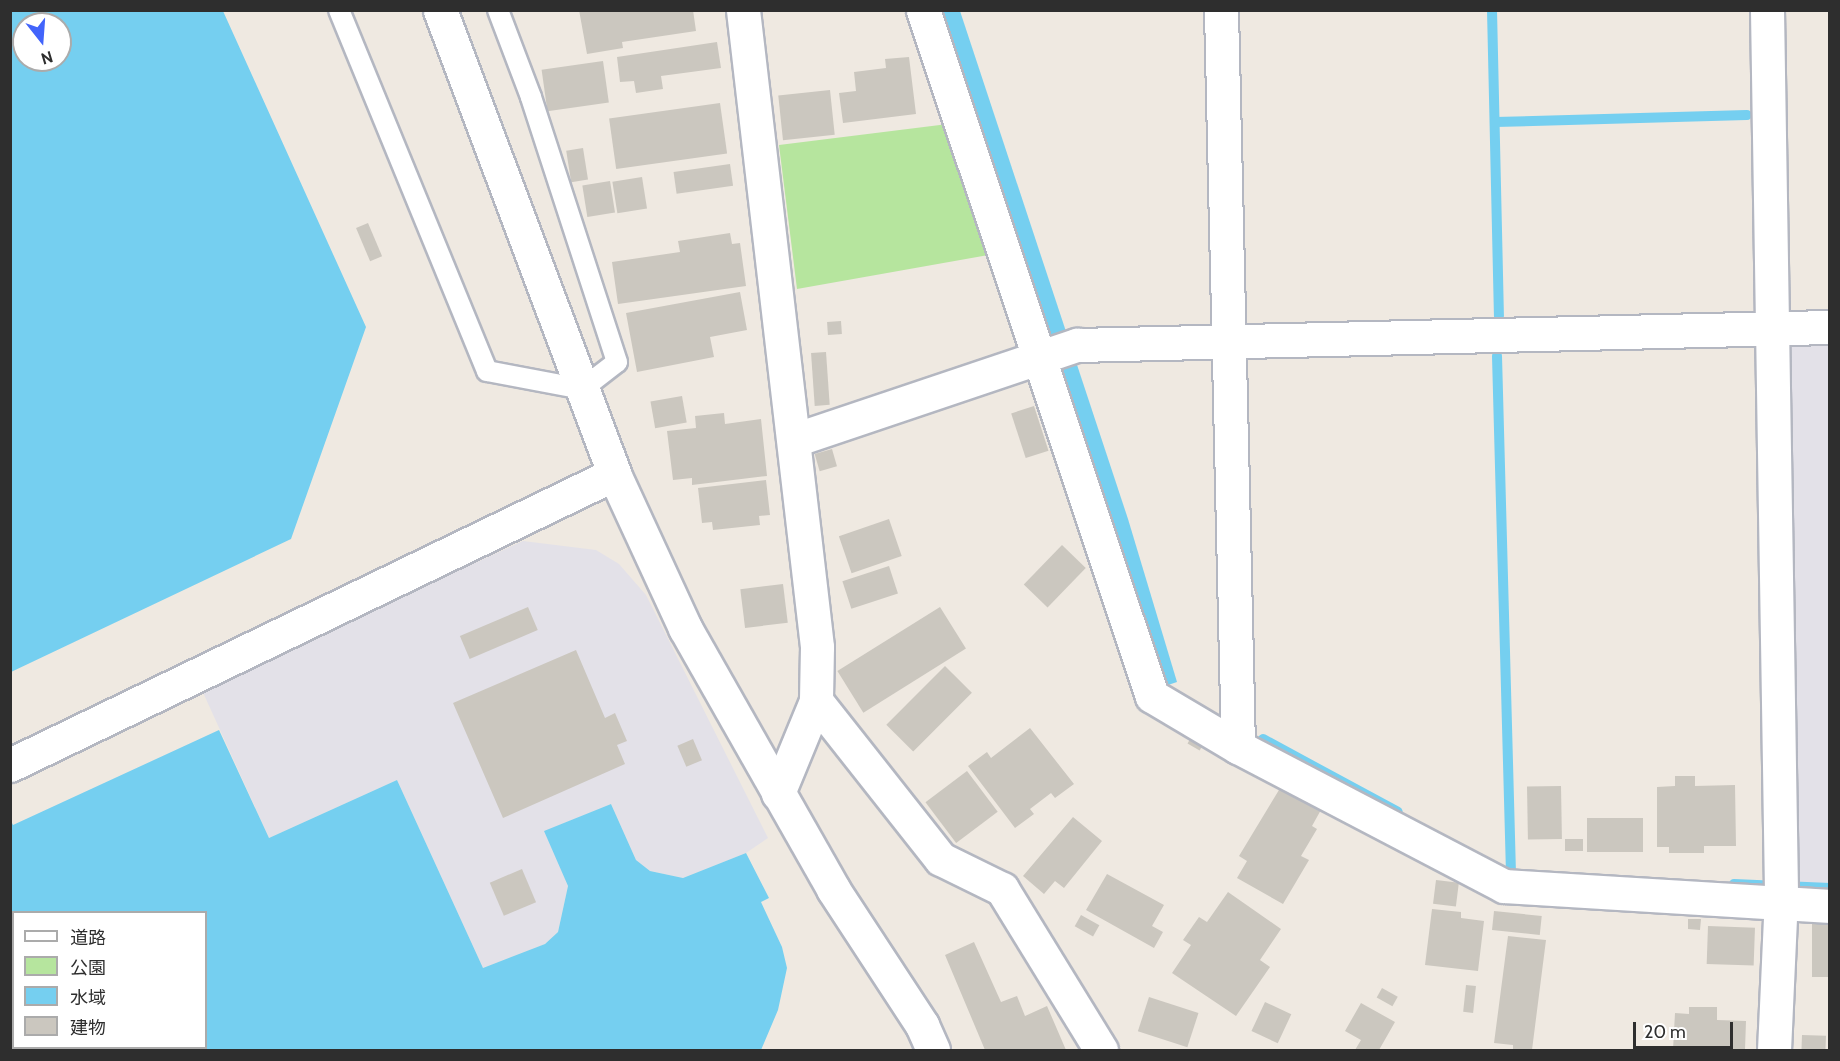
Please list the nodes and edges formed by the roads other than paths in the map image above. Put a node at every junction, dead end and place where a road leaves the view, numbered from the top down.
1 (339, 10) edge
2 (440, 10) edge
3 (498, 10) edge
4 (743, 10) edge
5 (923, 10) edge
6 (1221, 10) edge
7 (1767, 10) edge
8 (1830, 327) edge
9 (1775, 328) junction
10 (1229, 342) junction
11 (1054, 353) junction
12 (582, 388) junction
13 (794, 440) junction
14 (614, 474) junction
15 (816, 701) junction
16 (1238, 747) junction
17 (10, 765) edge
18 (778, 793) junction
19 (1781, 892) junction
20 (1830, 906) edge
21 (933, 1050) edge
22 (1101, 1050) edge
23 (1774, 1050) edge

1 - 12 lane
2 - 12 street
3 - 12 lane
4 - 13 street
5 - 11 street
6 - 10 street
7 - 9 street
8 - 9 street
9 - 10 street
9 - 19 street
10 - 11 street
10 - 16 street
11 - 13 street
11 - 16 street
12 - 14 street
13 - 15 street
14 - 17 street
14 - 18 street
15 - 18 street
15 - 22 street
16 - 19 street
18 - 21 street
19 - 20 street
19 - 23 street

